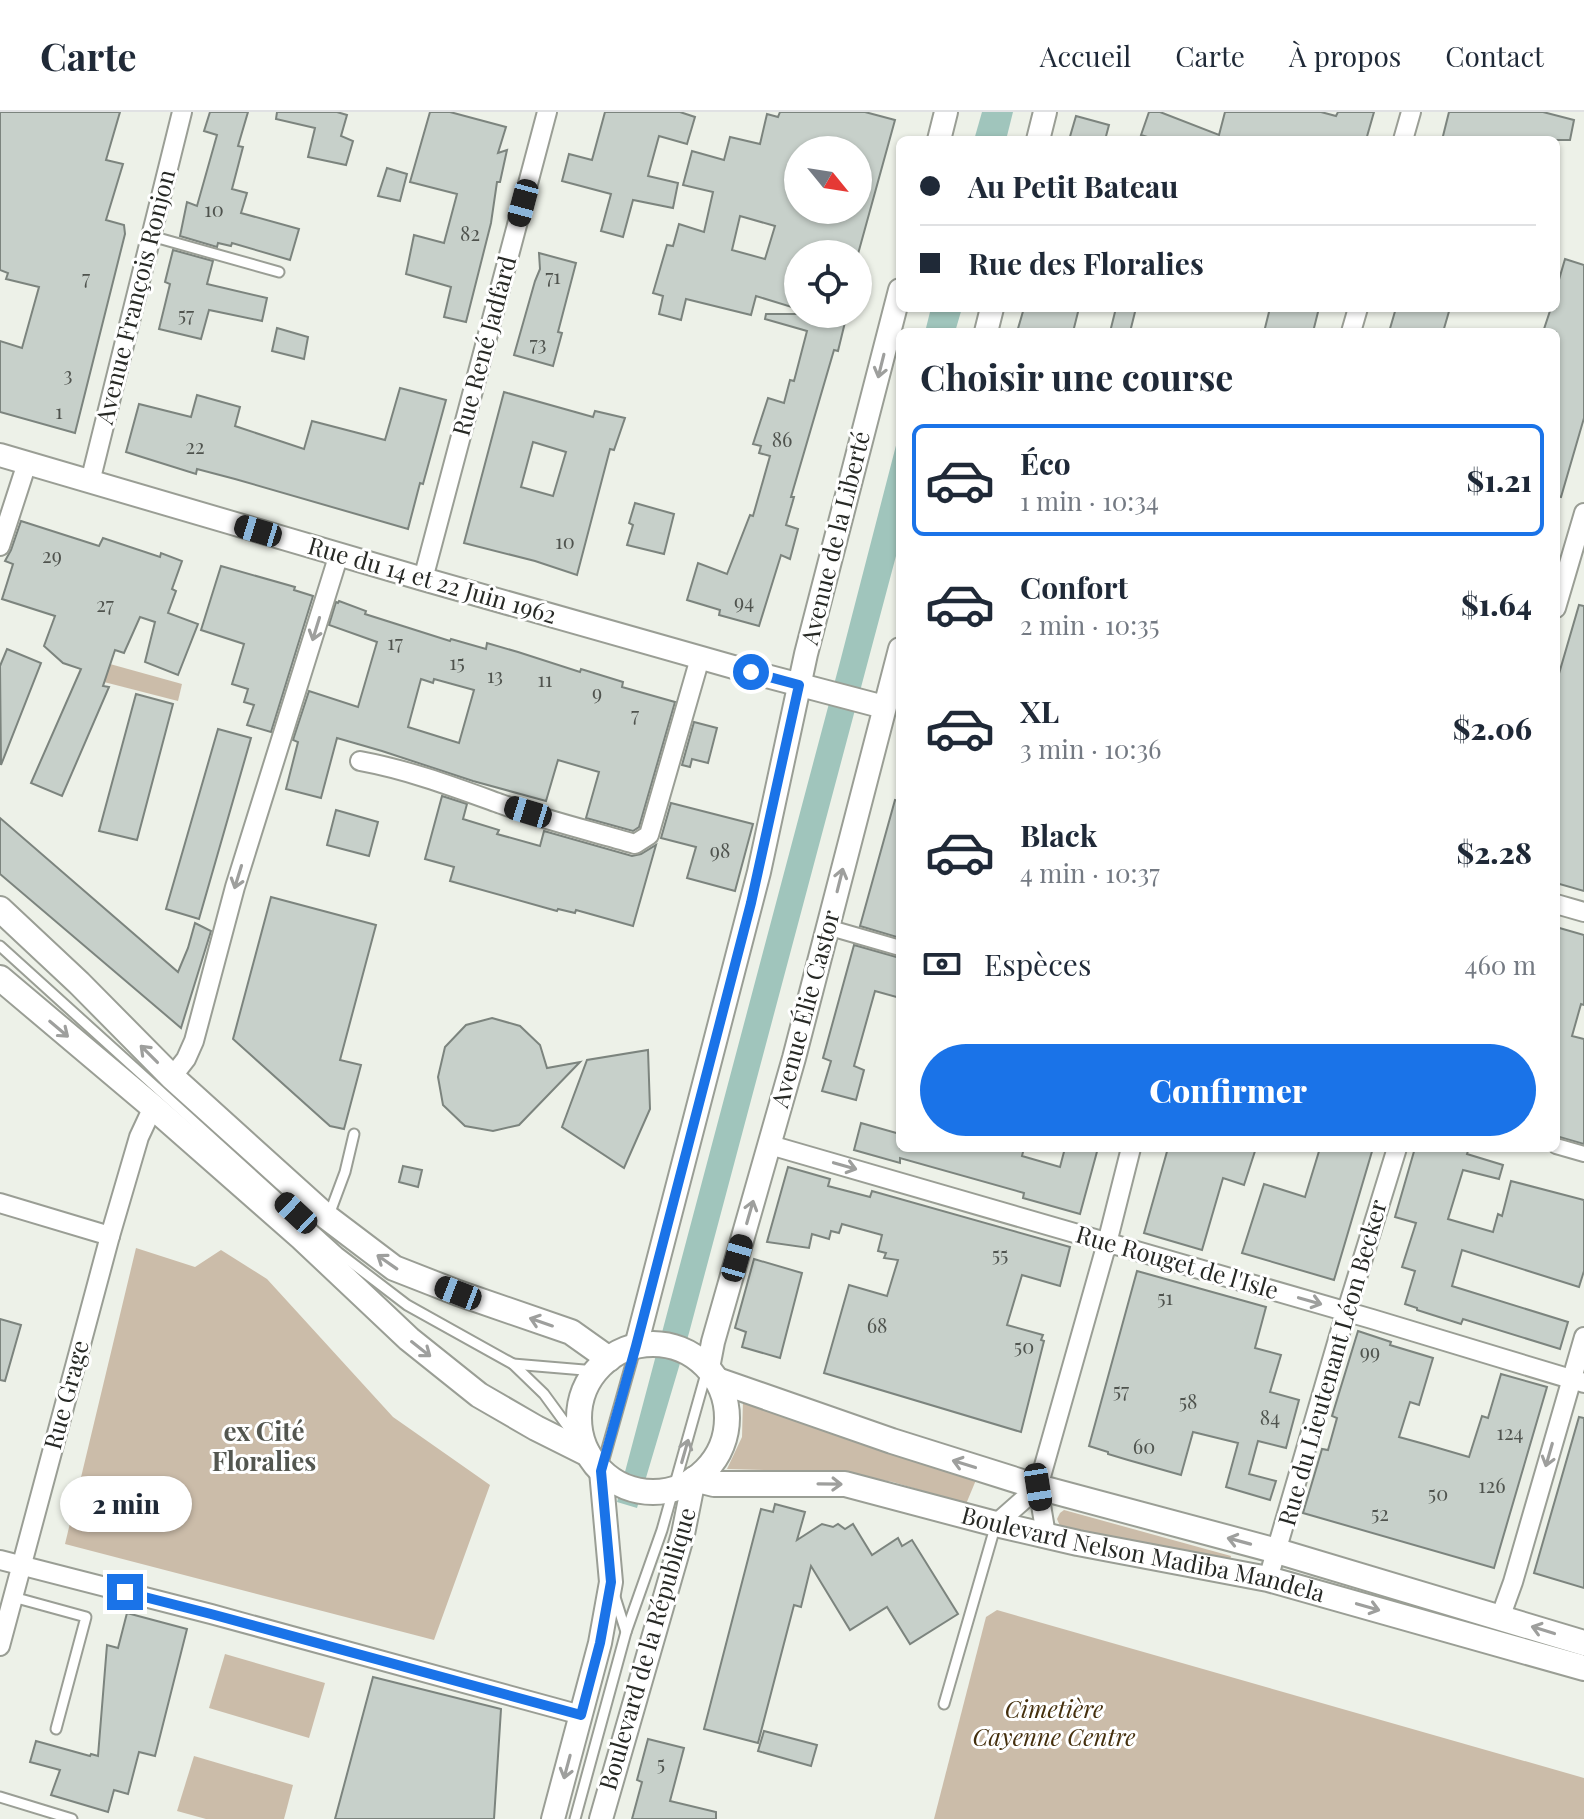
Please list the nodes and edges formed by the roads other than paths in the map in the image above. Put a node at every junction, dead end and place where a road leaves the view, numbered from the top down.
1 (182, 112) edge
2 (547, 112) edge
3 (946, 112) edge
4 (1045, 112) edge
5 (1411, 112) edge
6 (940, 136) edge
7 (1039, 136) edge
8 (1404, 136) edge
9 (151, 236) junction
10 (279, 272) dead end
11 (896, 307) edge
12 (0, 455) edge
13 (27, 463) junction
14 (90, 482) junction
15 (1584, 513) edge
16 (0, 546) edge
17 (339, 554) junction
18 (1565, 576) junction
19 (423, 579) junction
20 (1584, 581) edge
21 (1560, 594) edge
22 (700, 658) junction
23 (896, 663) edge
24 (809, 688) junction
25 (883, 707) edge
26 (360, 761) dead end
27 (1560, 905) edge
28 (0, 909) edge
29 (1584, 912) edge
30 (827, 927) junction
31 (0, 946) edge
32 (896, 947) edge
33 (0, 978) edge
34 (172, 1077) junction
35 (153, 1107) junction
36 (354, 1134) dead end
37 (770, 1145) junction
38 (1560, 1147) edge
39 (1130, 1152) edge
40 (1396, 1152) edge
41 (1584, 1154) edge
42 (0, 1203) edge
43 (328, 1218) junction
44 (110, 1236) junction
45 (1107, 1243) junction
46 (1347, 1312) junction
47 (1584, 1337) edge
48 (644, 1345) junction
49 (513, 1364) junction
50 (602, 1365) junction
51 (706, 1368) junction
52 (1577, 1382) edge
53 (601, 1469) junction
54 (673, 1487) junction
55 (1038, 1487) junction
56 (996, 1524) junction
57 (1046, 1535) junction
58 (1277, 1551) junction
59 (0, 1560) edge
60 (21, 1566) junction
61 (1268, 1579) junction
62 (611, 1582) junction
63 (13, 1597) junction
64 (1500, 1618) junction
65 (626, 1632) junction
66 (1584, 1643) edge
67 (0, 1646) edge
68 (1584, 1668) edge
69 (944, 1704) dead end
70 (581, 1715) junction
71 (56, 1729) dead end
72 (0, 1797) edge
73 (72, 1819) edge
74 (553, 1819) edge
75 (575, 1819) edge
76 (601, 1819) edge

1 - 9 street, Avenue François Ronjon
2 - 19 street, Rue René Jadfard
3 - 6 street
4 - 7 street
5 - 8 street
9 - 10 lane
9 - 14 street, Avenue François Ronjon
11 -> 24 street, Avenue de la Liberté
12 - 13 street, Rue du 14 et 22 Juin 1962
13 - 14 street, Rue du 14 et 22 Juin 1962
13 - 16 street
14 - 17 street, Rue du 14 et 22 Juin 1962
15 - 18 street
17 - 19 street, Rue du 14 et 22 Juin 1962
17 -> 34 street
18 - 20 street
18 - 21 street
19 - 22 street, Rue du 14 et 22 Juin 1962
22 - 24 street, Rue du 14 et 22 Juin 1962
22 - 26 street
23 - 25 street, Avenue Élie Castor
24 - 25 street, Rue du 14 et 22 Juin 1962
24 - 48 street, Avenue de la Liberté
30 -> 25 street, Avenue Élie Castor
27 - 29 street
34 -> 28 main road
30 - 32 street
30 - 37 street, Avenue Élie Castor
31 - 49 lane
33 -> 35 main road
34 - 43 main road
35 - 44 street, Rue Grage
35 -> 53 main road
36 - 43 lane
37 -> 45 street, Rue Rouget de l'Isle
51 -> 37 street, Avenue Élie Castor
38 - 41 street
39 - 45 street
40 - 46 street, Rue du Lieutenant Léon Becker
42 - 44 street
50 -> 43 main road
44 - 60 street, Rue Grage
45 -> 46 street, Rue Rouget de l'Isle
45 - 55 street
46 - 52 street, Rue Rouget de l'Isle
46 - 58 street, Rue du Lieutenant Léon Becker
47 - 52 street
48 - 50 main road
48 - 51 main road, Boulevard Nelson Madiba Mandela
48 - 53 lane
49 - 50 lane
49 - 53 lane
50 - 53 main road
54 -> 51 lane
51 - 54 main road
55 -> 51 main road, Boulevard Nelson Madiba Mandela
52 -> 64 street
53 - 54 main road, Boulevard Nelson Madiba Mandela
53 - 62 street, Boulevard de la République
54 -> 56 main road, Boulevard Nelson Madiba Mandela
54 - 65 lane
54 - 76 street, Boulevard de la République
55 - 56 street
55 - 57 street
58 -> 55 main road, Boulevard Nelson Madiba Mandela
56 - 57 main road, Boulevard Nelson Madiba Mandela
56 - 69 lane
57 - 61 main road, Boulevard Nelson Madiba Mandela
58 - 61 street, Rue du Lieutenant Léon Becker
58 - 64 main road, Boulevard Nelson Madiba Mandela
59 - 60 street
60 - 63 street, Rue Grage
60 - 70 street
61 -> 68 main road, Boulevard Nelson Madiba Mandela
62 - 65 lane
62 - 70 street, Boulevard de la République
63 - 67 street, Rue Grage
63 - 71 lane
66 -> 64 main road, Boulevard Nelson Madiba Mandela
65 - 75 lane
70 -> 74 street, Boulevard de la République
72 - 73 lane

